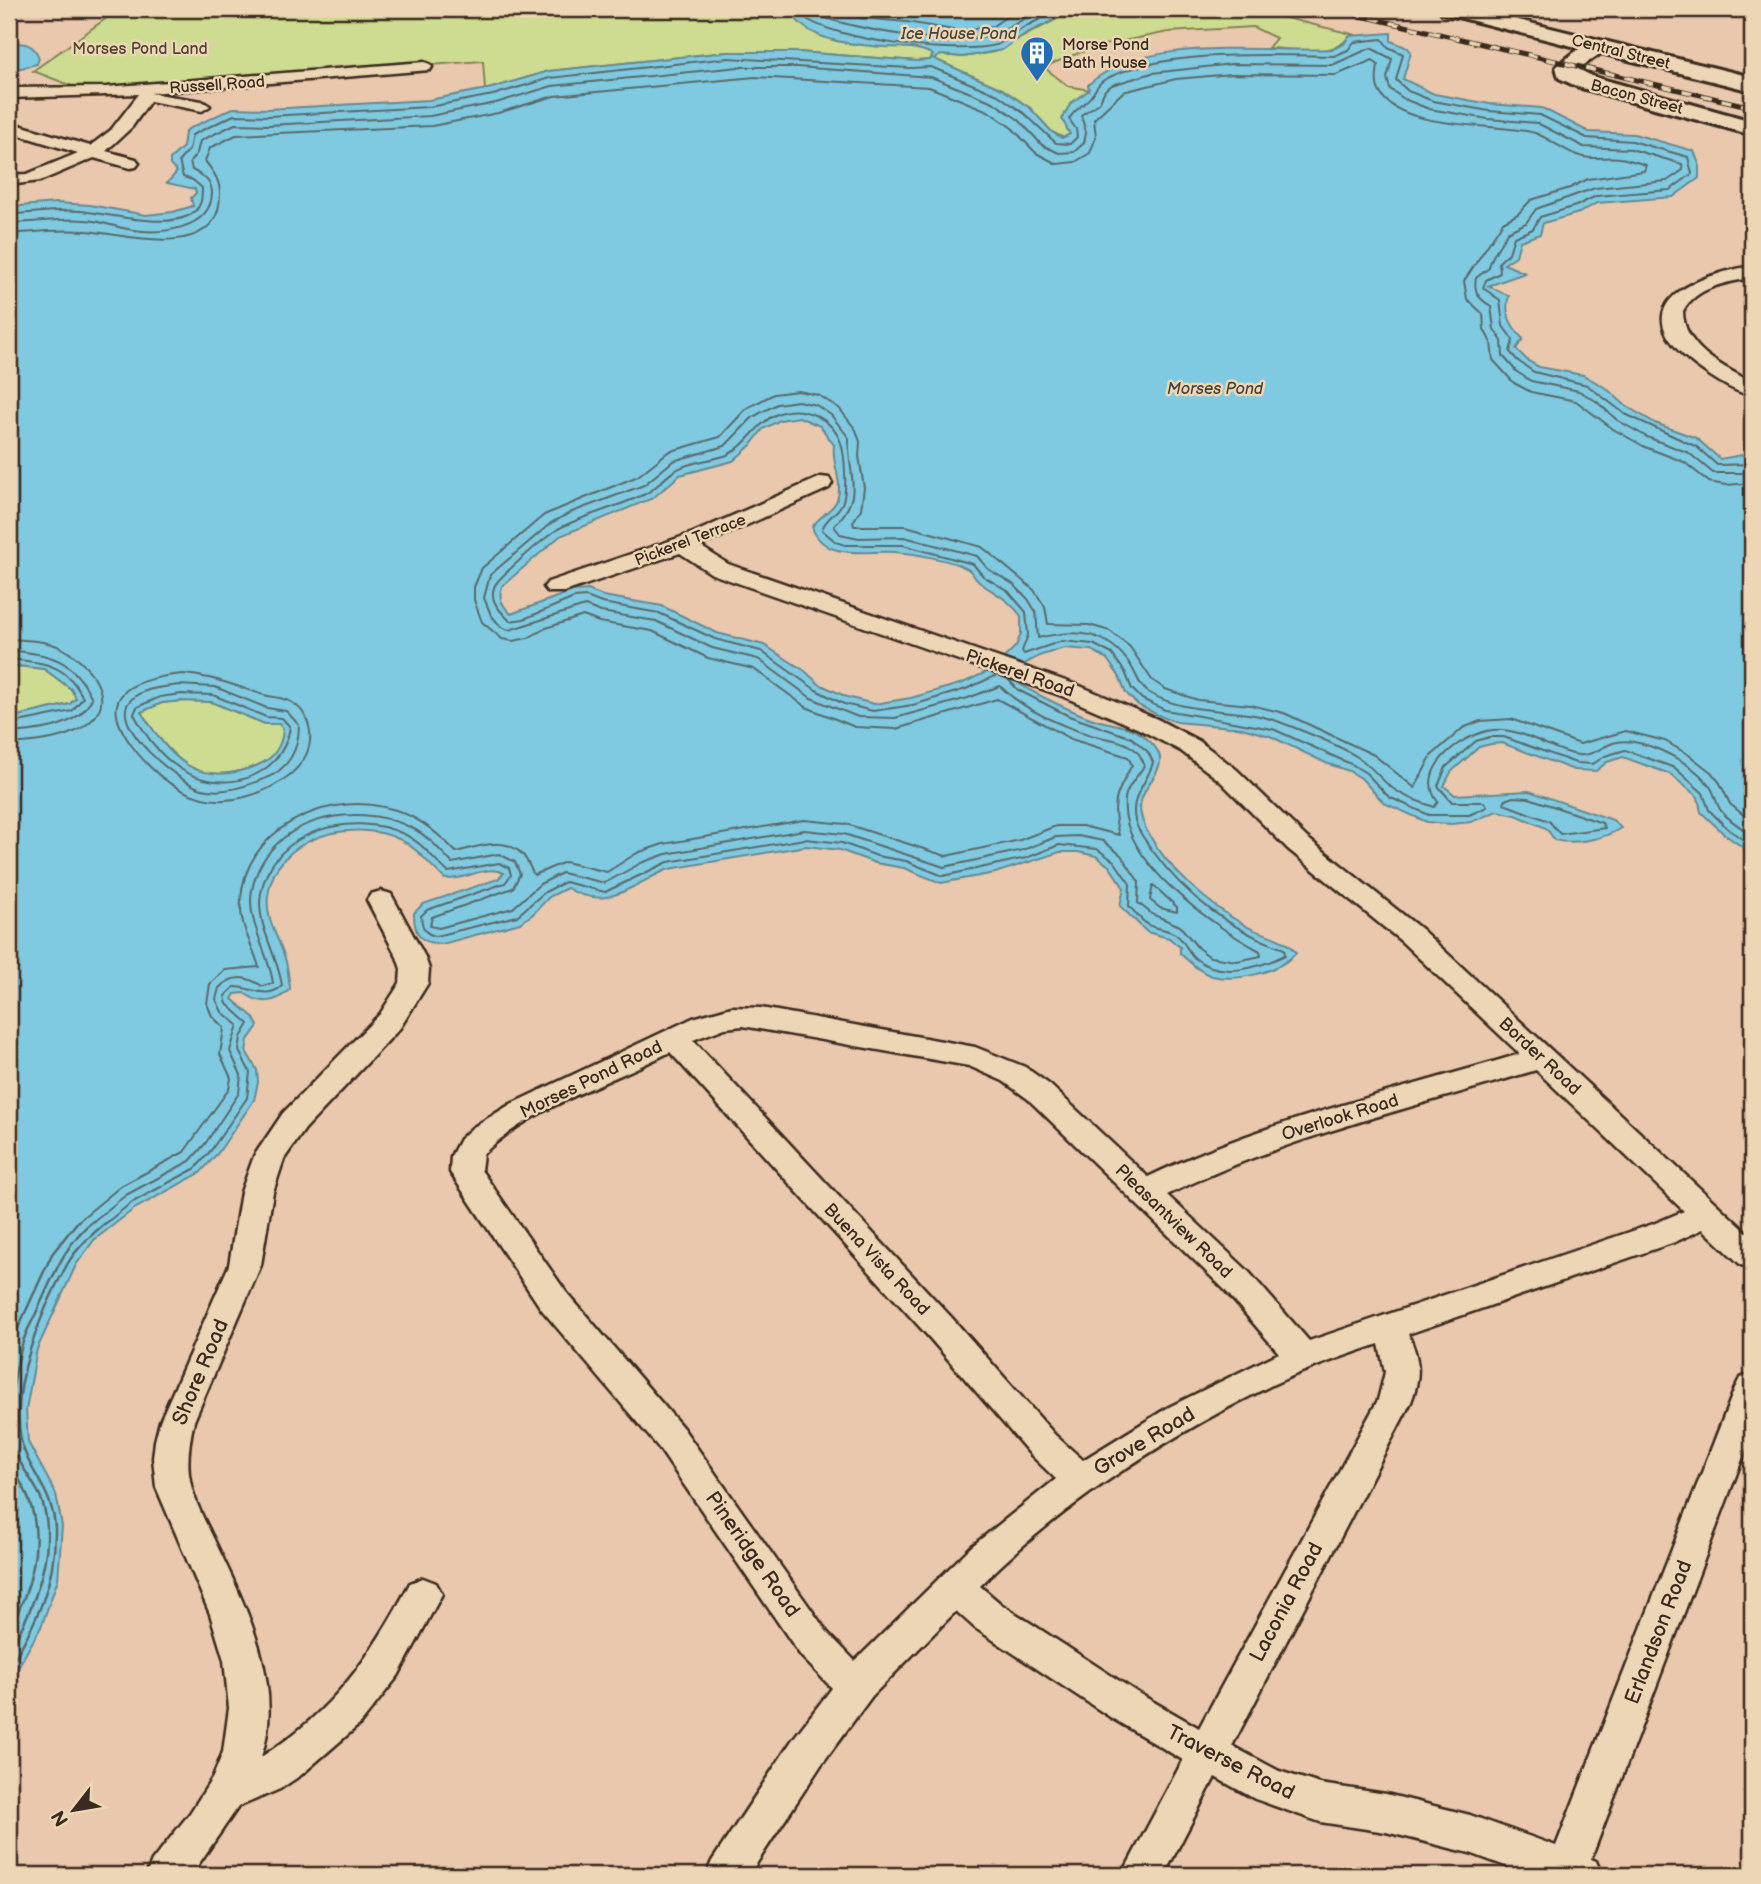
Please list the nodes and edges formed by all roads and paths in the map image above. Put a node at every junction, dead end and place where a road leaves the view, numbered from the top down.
1 (1449, 9) edge
2 (1598, 45) junction
3 (424, 67) dead end
4 (1752, 84) edge
5 (114, 91) junction
6 (9, 93) edge
7 (39, 93) junction
8 (145, 97) junction
9 (202, 106) dead end
10 (14, 118) edge
11 (1752, 128) edge
12 (94, 153) junction
13 (130, 163) dead end
14 (9, 180) edge
15 (1752, 272) edge
16 (1752, 390) edge
17 (821, 483) dead end
18 (683, 545) junction
19 (556, 587) dead end
20 (1321, 863) joint
21 (381, 900) dead end
22 (674, 1038) junction
23 (1542, 1058) junction
24 (1039, 1092) joint
25 (1144, 1193) junction
26 (1707, 1214) junction
27 (1752, 1255) edge
28 (1386, 1327) junction
29 (1303, 1357) junction
30 (1752, 1388) edge
31 (654, 1417) joint
32 (1081, 1480) junction
33 (954, 1587) junction
34 (424, 1594) dead end
35 (858, 1684) junction
36 (1206, 1753) junction
37 (222, 1795) junction
38 (1571, 1873) edge
39 (166, 1875) edge
40 (726, 1875) edge
41 (1142, 1875) edge

1 - 2 main road, Central Street
2 - 4 main road, Central Street
2 - 11 main road, Bacon Street
3 - 5 street, Russell Road
5 - 7 street, Russell Road
5 - 8 street
6 - 7 street, Russell Road
7 - 10 street
8 - 9 street
8 - 12 street
10 - 12 street
12 - 13 street
12 - 14 street
15 - 16 street
17 - 18 street, Pickerel Terrace
18 - 19 street, Pickerel Terrace
18 - 20 street, Pickerel Road
20 - 23 street, Border Road
21 - 37 street, Shore Road
22 - 24 street, Morses Pond Road
22 - 31 street, Morses Pond Road
22 - 32 street, Buena Vista Road
23 - 25 street, Overlook Road
23 - 26 street, Border Road
24 - 25 street, Pleasantview Road
25 - 29 street, Pleasantview Road
26 - 27 street, Border Road
26 - 28 street, Grove Road
28 - 29 street, Grove Road
28 - 36 street, Laconia Road
29 - 32 street, Grove Road
30 - 38 street, Erlandson Road
31 - 35 street, Pineridge Road
32 - 33 street, Grove Road
33 - 35 street, Grove Road
33 - 36 street, Traverse Road
34 - 37 street
35 - 40 street, Grove Road
36 - 38 street, Traverse Road
36 - 41 street, Laconia Road
37 - 39 street, Shore Road

